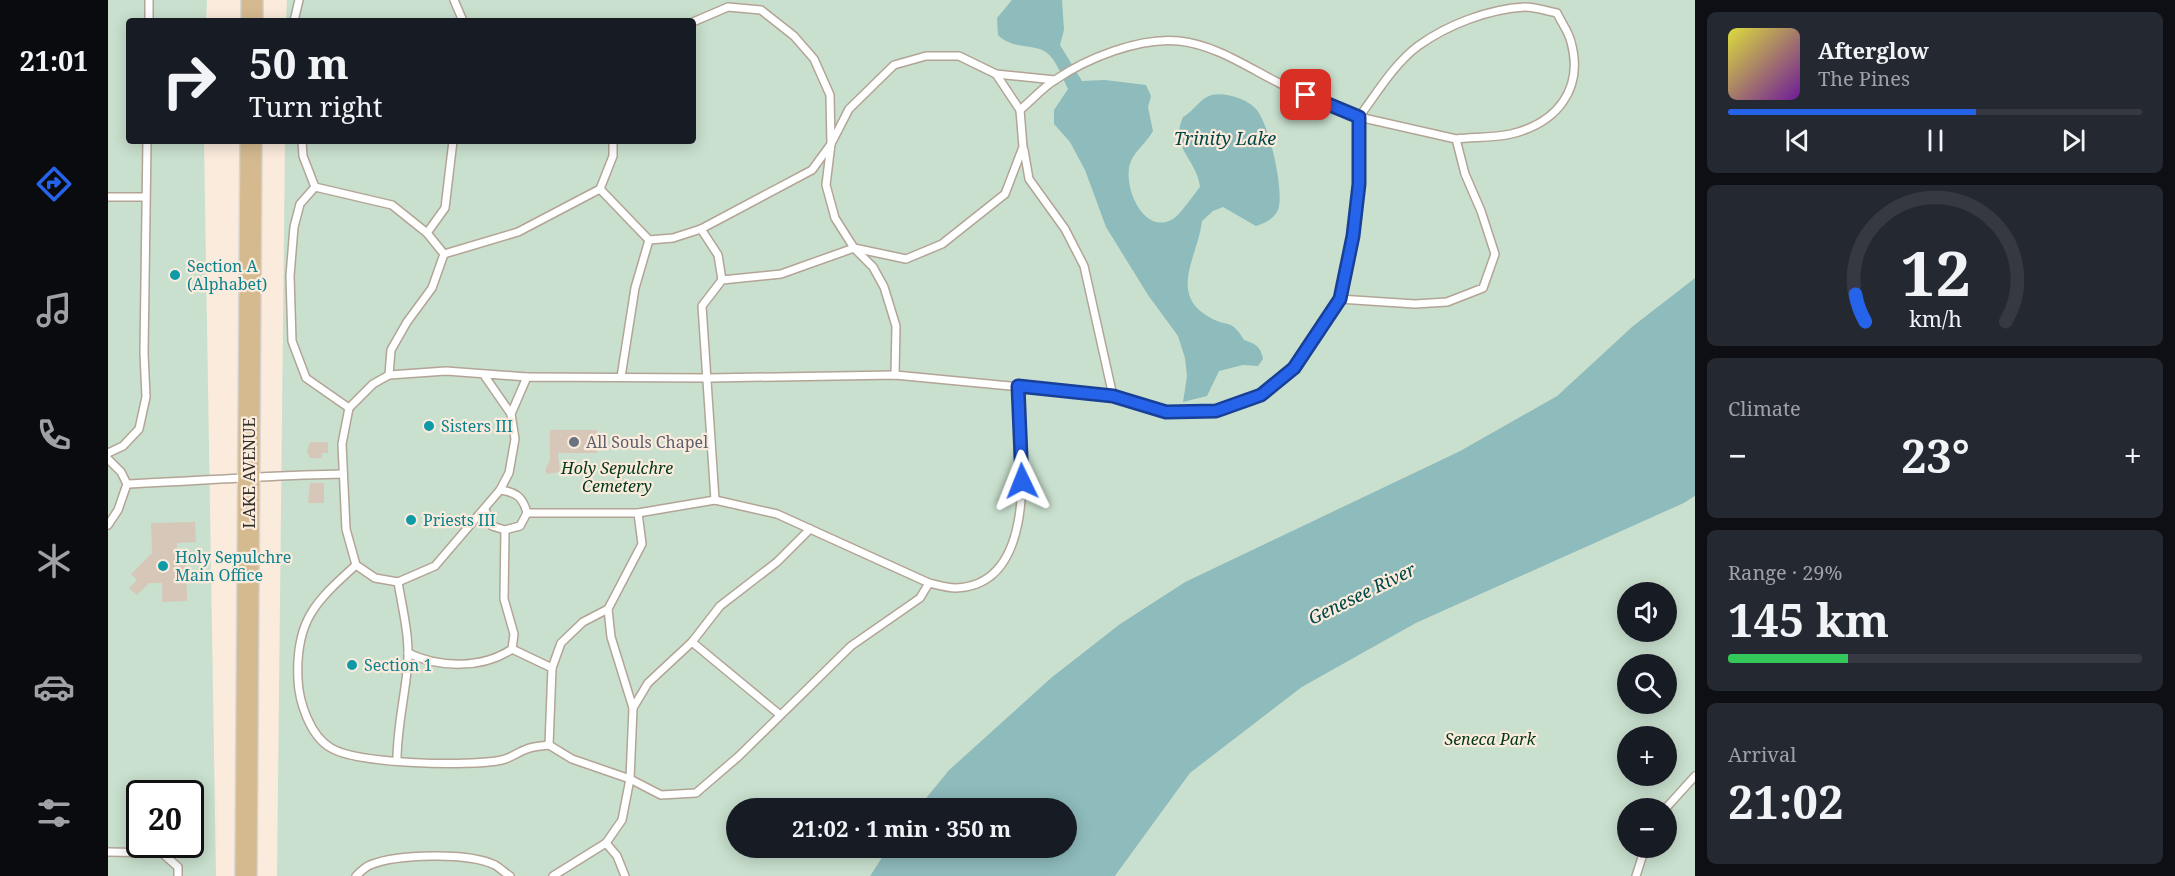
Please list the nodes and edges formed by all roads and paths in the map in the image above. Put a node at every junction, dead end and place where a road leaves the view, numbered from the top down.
1 (149, 0) edge
2 (252, 0) edge
3 (299, 0) edge
4 (454, 0) edge
5 (149, 18) edge
6 (252, 18) edge
7 (295, 18) edge
8 (462, 18) edge
9 (696, 21) edge
10 (996, 74) junction
11 (1055, 80) junction
12 (1020, 110) junction
13 (1359, 117) junction
14 (1456, 139) junction
15 (147, 144) edge
16 (251, 144) edge
17 (302, 144) edge
18 (453, 144) edge
19 (613, 144) edge
20 (831, 144) junction
21 (1023, 147) junction
22 (315, 187) junction
23 (600, 189) junction
24 (108, 197) edge
25 (145, 198) junction
26 (701, 229) junction
27 (427, 233) junction
28 (649, 240) junction
29 (854, 248) junction
30 (444, 254) junction
31 (722, 280) junction
32 (1340, 299) junction
33 (389, 375) junction
34 (484, 375) junction
35 (895, 375) junction
36 (527, 377) junction
37 (621, 377) junction
38 (709, 378) junction
39 (1018, 386) junction
40 (1113, 396) junction
41 (349, 408) junction
42 (511, 414) junction
43 (108, 453) edge
44 (108, 459) edge
45 (343, 474) junction
46 (248, 478) junction
47 (127, 484) junction
48 (500, 490) junction
49 (714, 500) junction
50 (485, 510) junction
51 (527, 513) junction
52 (638, 513) junction
53 (108, 525) edge
54 (810, 529) junction
55 (505, 530) junction
56 (356, 565) junction
57 (398, 582) junction
58 (929, 583) junction
59 (608, 609) junction
60 (692, 642) junction
61 (512, 649) junction
62 (408, 652) junction
63 (552, 668) junction
64 (633, 708) junction
65 (779, 714) junction
66 (549, 745) junction
67 (397, 760) junction
68 (1695, 776) edge
69 (630, 779) junction
70 (1675, 798) edge
71 (606, 843) junction
72 (108, 852) edge
73 (1642, 858) edge
74 (178, 876) edge
75 (246, 876) edge
76 (356, 876) edge
77 (510, 876) edge
78 (553, 876) edge
79 (625, 876) edge
80 (1636, 876) edge

1 - 5 lane
2 - 6 main road
3 - 7 lane
4 - 8 lane
9 - 20 lane
10 - 11 lane
10 - 12 lane
10 - 20 lane
11 - 12 lane
11 - 13 lane
12 - 21 lane
13 - 14 lane
13 - 14 lane
13 - 32 lane
14 - 32 lane
15 - 25 lane
16 - 46 main road, LAKE AVENUE
17 - 22 lane
18 - 27 lane
19 - 23 lane
20 - 26 lane
20 - 29 lane
21 - 29 lane
21 - 40 lane
22 - 27 lane
22 - 41 lane
23 - 28 lane
23 - 30 lane
24 - 25 lane
25 - 43 lane
26 - 28 lane
26 - 31 lane
27 - 30 lane
28 - 37 lane
29 - 31 lane
29 - 35 lane
30 - 33 lane
31 - 38 lane
32 - 40 lane
33 - 34 lane
33 - 41 lane
34 - 36 lane
34 - 42 lane
35 - 38 lane
35 - 39 lane
36 - 37 lane
36 - 42 lane
37 - 38 lane
38 - 49 lane
39 - 40 lane
39 - 58 lane
41 - 45 lane
42 - 48 lane
44 - 47 lane
45 - 46 lane
45 - 56 lane
46 - 47 lane
46 - 75 main road, LAKE AVENUE
47 - 53 lane
48 - 50 lane
48 - 51 lane
49 - 52 lane
49 - 54 lane
50 - 55 lane
50 - 57 lane
51 - 52 lane
51 - 55 lane
52 - 59 lane
54 - 58 lane
54 - 60 lane
55 - 61 lane
56 - 57 lane
56 - 67 lane
57 - 62 lane
58 - 65 lane
59 - 63 lane
59 - 64 lane
60 - 64 lane
60 - 65 lane
61 - 62 lane
61 - 63 lane
62 - 67 lane
63 - 66 lane
64 - 69 lane
65 - 69 lane
66 - 67 lane
66 - 69 lane
68 - 70 lane
69 - 71 lane
71 - 78 lane
71 - 79 lane
72 - 74 lane
73 - 80 lane
76 - 77 lane

